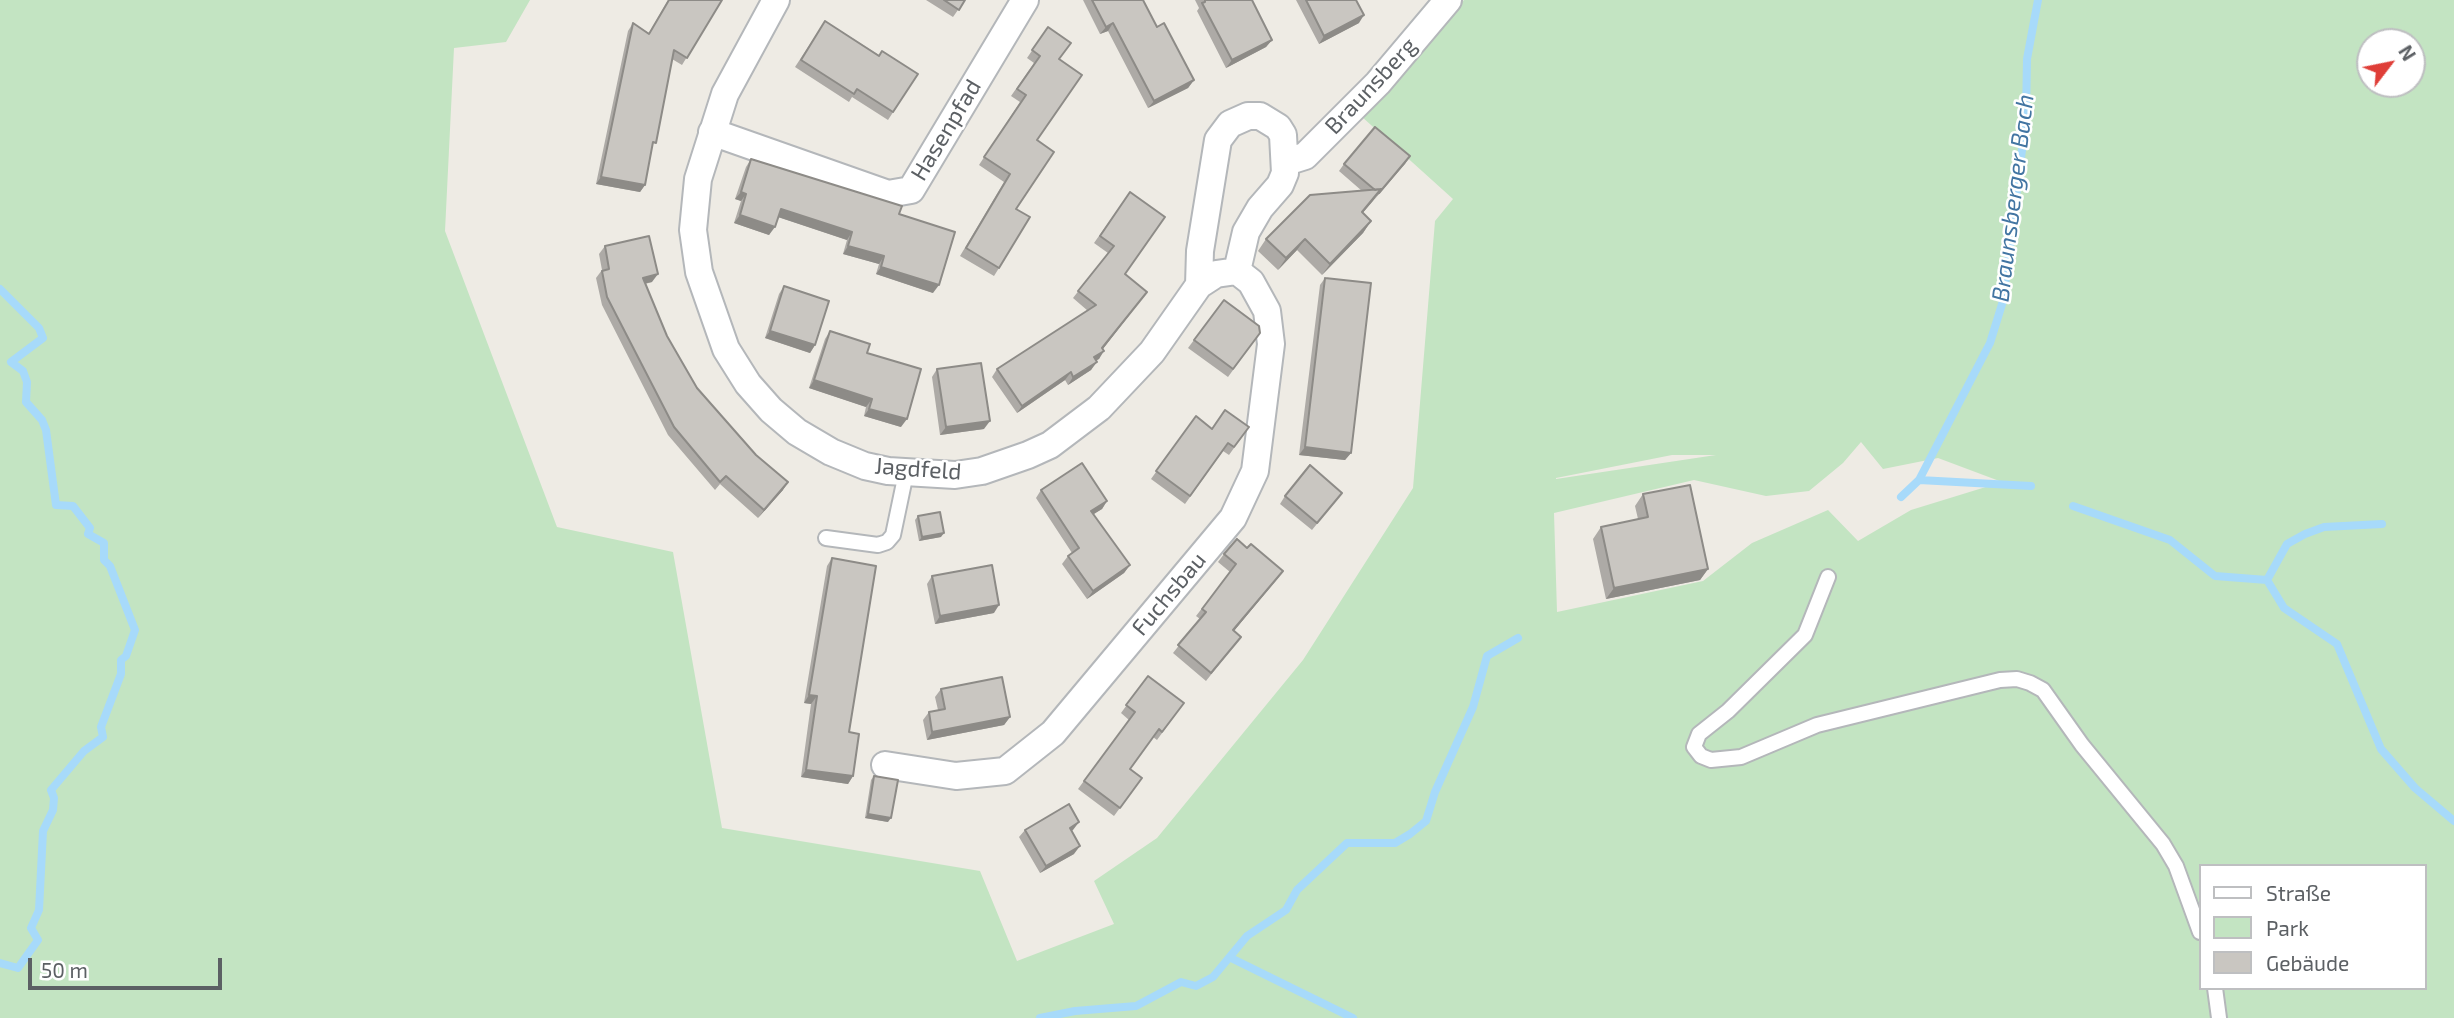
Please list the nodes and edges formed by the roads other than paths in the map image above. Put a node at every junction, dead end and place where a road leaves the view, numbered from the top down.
1 (776, 0) edge
2 (1025, 0) edge
3 (1448, 0) edge
4 (712, 132) junction
5 (1286, 162) junction
6 (1237, 271) junction
7 (1199, 285) junction
8 (906, 473) junction
9 (826, 538) dead end
10 (1828, 577) dead end
11 (885, 765) dead end
12 (2198, 926) edge
13 (2215, 990) edge
14 (2219, 1018) edge

1 - 4 street, Jagdfeld
2 - 4 street, Hasenpfad
3 - 5 street, Braunsberg
4 - 8 street, Jagdfeld
5 - 6 street
5 - 7 street
6 - 7 street
6 - 11 street, Fuchsbau
7 - 8 street, Jagdfeld
8 - 9 lane
10 - 12 lane
13 - 14 lane

